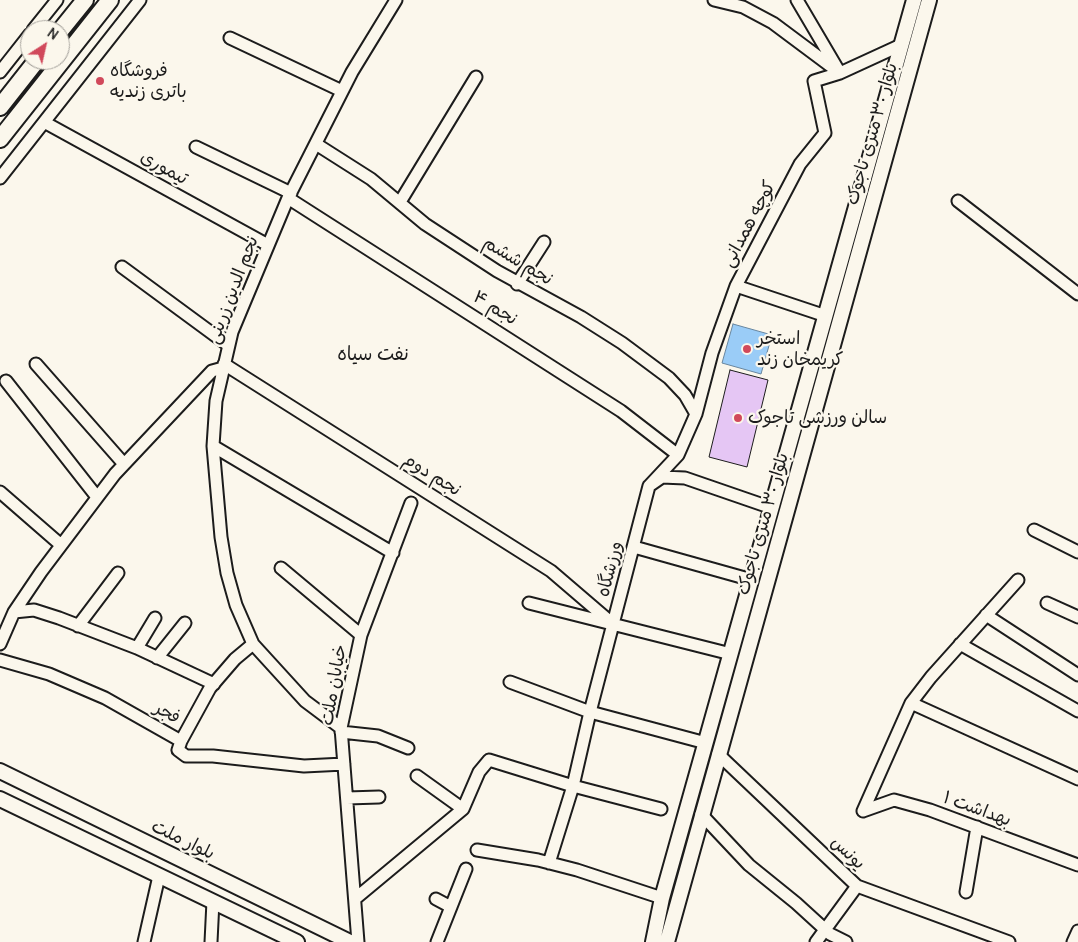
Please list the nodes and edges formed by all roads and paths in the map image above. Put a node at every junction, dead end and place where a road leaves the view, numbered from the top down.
1 (57, 0) edge
2 (85, 0) edge
3 (110, 0) edge
4 (140, 0) edge
5 (396, 0) edge
6 (714, 0) edge
7 (797, 0) edge
8 (914, 0) edge
9 (929, 0) edge
10 (740, 4) edge
11 (41, 20) edge
12 (69, 20) edge
13 (230, 38) dead end
14 (902, 45) junction
15 (20, 47) edge
16 (29, 70) edge
17 (0, 72) edge
18 (840, 73) junction
19 (476, 77) dead end
20 (342, 91) junction
21 (0, 107) edge
22 (44, 122) junction
23 (0, 139) edge
24 (316, 144) junction
25 (196, 147) dead end
26 (0, 178) edge
27 (289, 195) junction
28 (958, 201) dead end
29 (400, 202) junction
30 (544, 242) dead end
31 (268, 246) junction
32 (122, 267) dead end
33 (518, 284) junction
34 (736, 286) junction
35 (1078, 294) edge
36 (826, 316) junction
37 (228, 345) junction
38 (36, 364) dead end
39 (224, 366) junction
40 (6, 382) dead end
41 (696, 414) junction
42 (213, 446) junction
43 (678, 455) junction
44 (124, 464) junction
45 (649, 486) junction
46 (0, 492) edge
47 (97, 497) junction
48 (411, 503) dead end
49 (772, 508) junction
50 (1034, 530) dead end
51 (61, 546) junction
52 (634, 547) junction
53 (1078, 552) edge
54 (393, 553) junction
55 (281, 568) dead end
56 (118, 573) dead end
57 (752, 580) junction
58 (1018, 580) dead end
59 (529, 603) dead end
60 (1047, 603) dead end
61 (14, 612) junction
62 (986, 615) junction
63 (1078, 616) edge
64 (155, 618) dead end
65 (185, 623) dead end
66 (614, 625) junction
67 (78, 626) junction
68 (361, 635) junction
69 (0, 644) edge
70 (253, 644) junction
71 (960, 644) junction
72 (137, 648) junction
73 (731, 654) junction
74 (157, 658) junction
75 (0, 660) edge
76 (1078, 675) edge
77 (510, 682) dead end
78 (214, 684) junction
79 (911, 702) junction
80 (1078, 711) edge
81 (590, 712) junction
82 (341, 730) junction
83 (181, 741) junction
84 (706, 743) junction
85 (408, 748) dead end
86 (718, 754) junction
87 (344, 764) junction
88 (0, 771) edge
89 (417, 776) dead end
90 (1078, 779) edge
91 (573, 786) junction
92 (379, 796) dead end
93 (347, 798) junction
94 (0, 799) edge
95 (463, 809) junction
96 (661, 809) dead end
97 (701, 814) junction
98 (977, 827) junction
99 (477, 850) dead end
100 (550, 863) junction
101 (1078, 865) edge
102 (466, 869) dead end
103 (159, 876) junction
104 (857, 886) junction
105 (966, 892) dead end
106 (356, 898) junction
107 (662, 898) junction
108 (436, 899) dead end
109 (213, 902) junction
110 (451, 907) junction
111 (825, 930) junction
112 (1078, 931) edge
113 (144, 942) edge
114 (211, 942) edge
115 (297, 942) edge
116 (350, 942) edge
117 (358, 942) edge
118 (437, 942) edge
119 (653, 942) edge
120 (667, 942) edge
121 (816, 942) edge
122 (846, 942) edge
123 (1009, 942) edge
124 (1073, 942) edge

1 - 11 street
2 - 12 highway
3 - 23 highway
4 - 22 street
5 - 20 street, نجم الدین زرینی
6 - 10 street
7 - 18 street
8 - 14 main road, بلوار ۳۰ متری تاجوک
9 - 86 main road, بلوار ۳۰ متری تاجوک
10 - 18 street
13 - 20 street
14 - 18 street
14 - 36 main road, بلوار ۳۰ متری تاجوک
15 - 17 street
16 - 21 highway
18 - 34 street, کوچه همدانی
19 - 29 street
20 - 24 street, نجم الدین زرینی
22 - 26 street
22 - 31 street, تیموری
24 - 27 street, نجم الدین زرینی
24 - 29 street, نجم ششم
25 - 27 street, نجم ۴
27 - 31 street, نجم الدین زرینی
27 - 43 street, نجم ۴
28 - 35 street
29 - 33 street, نجم ششم
30 - 33 street
31 - 37 street, نجم الدین زرینی
32 - 37 street
33 - 41 street, نجم ششم
34 - 36 street
34 - 41 street, کوچه همدانی
36 - 49 main road, بلوار ۳۰ متری تاجوک
37 - 39 street, نجم الدین زرینی
38 - 44 street
39 - 42 street, نجم الدین زرینی
39 - 44 street
39 - 66 street, نجم دوم
40 - 47 street
41 - 43 street, کوچه همدانی
42 - 54 street
42 - 70 street, نجم الدین زرینی
43 - 45 street, کوچه همدانی
44 - 47 street
45 - 49 street
45 - 52 street, ورزشگاه
46 - 51 street
47 - 51 street
48 - 54 street, خیابان ملت
49 - 57 main road, بلوار ۳۰ متری تاجوک
50 - 53 street
51 - 61 street
52 - 57 street
52 - 66 street, ورزشگاه
54 - 68 street, خیابان ملت
55 - 68 street
56 - 67 street
57 - 73 main road, بلوار ۳۰ متری تاجوک
58 - 62 street
59 - 66 street
60 - 63 street
61 - 67 street
61 - 69 street
62 - 71 street
62 - 76 street
64 - 72 street
65 - 74 street
66 - 73 street
66 - 81 street, ورزشگاه
67 - 72 street
68 - 82 street, خیابان ملت
70 - 78 street
70 - 82 street, نجم الدین زرینی
71 - 79 street
71 - 80 street
72 - 74 street
73 - 84 main road, بلوار ۳۰ متری تاجوک
74 - 78 street
75 - 83 street, فجر
77 - 81 street
78 - 83 street
79 - 90 street
79 - 98 street, بهداشت ۱
81 - 84 street
81 - 91 street, ورزشگاه
82 - 85 street
82 - 87 street, خیابان ملت
83 - 87 street, فجر
84 - 107 main road, بلوار ۳۰ متری تاجوک
86 - 97 main road, بلوار ۳۰ متری تاجوک
86 - 104 street, یونس
87 - 93 street, خیابان ملت
88 - 116 main road, بلوار ملت
89 - 95 street
91 - 95 street
91 - 96 street
91 - 100 street, ورزشگاه
92 - 93 street
93 - 106 street, خیابان ملت
94 - 103 main road
95 - 106 street
97 - 111 street
97 - 120 main road, بلوار ۳۰ متری تاجوک
98 - 101 street, بهداشت ۱
98 - 105 street
99 - 100 street
100 - 107 street
102 - 110 street
103 - 109 main road
103 - 113 street
104 - 111 street
104 - 123 street, یونس
106 - 117 street, خیابان ملت
107 - 119 main road, بلوار ۳۰ متری تاجوک
108 - 110 street
109 - 114 street
109 - 115 main road
110 - 118 street
111 - 121 street
111 - 122 street
112 - 124 street

